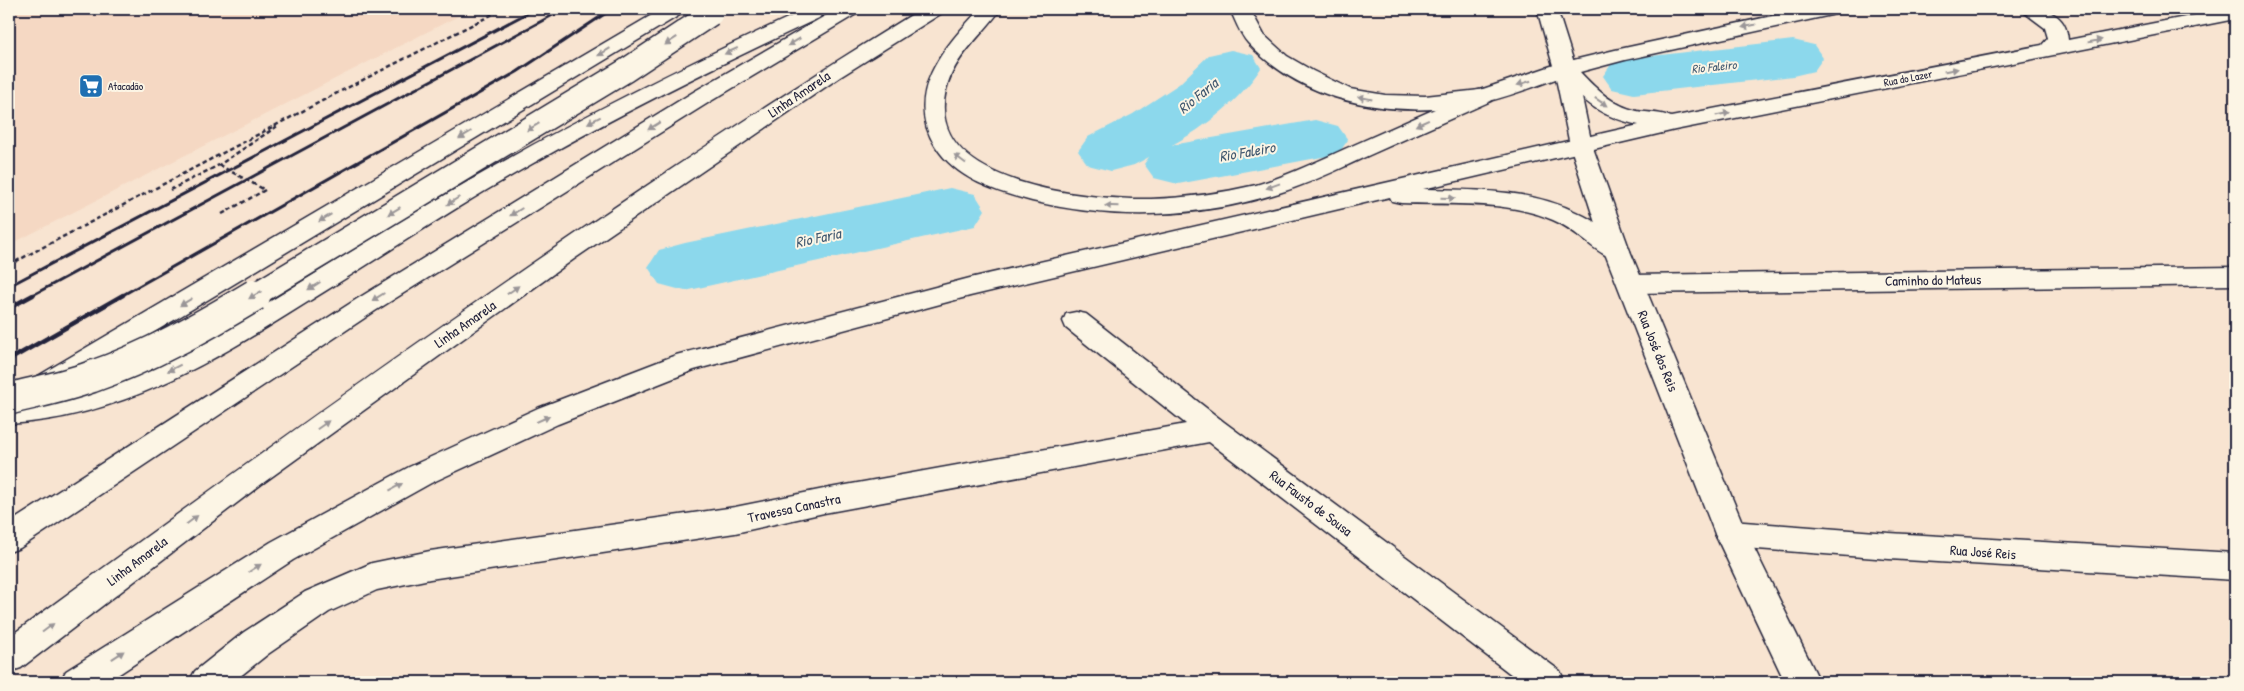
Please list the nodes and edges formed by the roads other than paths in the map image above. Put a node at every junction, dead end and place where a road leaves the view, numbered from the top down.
1 (676, 9) edge
2 (823, 9) edge
3 (851, 9) edge
4 (935, 9) edge
5 (991, 9) edge
6 (1240, 9) edge
7 (1547, 9) edge
8 (1831, 9) edge
9 (2032, 9) edge
10 (2235, 13) edge
11 (712, 14) dead end
12 (2048, 51) junction
13 (1565, 70) junction
14 (1483, 96) junction
15 (1675, 123) junction
16 (1580, 145) junction
17 (1364, 195) junction
18 (1618, 251) junction
19 (2235, 276) edge
20 (1631, 284) junction
21 (1076, 321) dead end
22 (9, 399) edge
23 (9, 407) edge
24 (9, 413) edge
25 (1214, 430) junction
26 (1731, 534) junction
27 (9, 539) edge
28 (2235, 567) edge
29 (9, 657) edge
30 (78, 682) edge
31 (207, 682) edge
32 (1548, 682) edge
33 (1803, 682) edge

1 -> 23 main road
2 -> 24 main road
3 -> 27 main road
29 -> 4 main road, Linha Amarela
14 -> 5 main road
14 -> 6 main road
7 - 13 main road, Rua José dos Reis
8 -> 13 main road
9 - 12 main road
12 -> 10 main road, Rua do Lazer
11 -> 22 main road, bridge
15 -> 12 main road, Rua do Lazer
13 -> 14 main road
13 -> 15 main road
13 - 16 main road, Rua José dos Reis
15 - 16 main road, Rua do Lazer
16 - 17 main road, Rua do Lazer
16 - 18 main road, Rua José dos Reis
17 -> 18 main road
30 -> 17 main road, Rua do Lazer
18 - 20 main road, Rua José dos Reis
19 - 20 main road, Caminho do Mateus
20 - 26 main road, Rua José dos Reis
21 - 25 main road, Rua Fausto de Sousa
25 - 31 main road, Travessa Canastra
25 - 32 main road, Rua Fausto de Sousa
26 - 28 main road, Rua José Reis
26 - 33 main road, Rua José dos Reis

